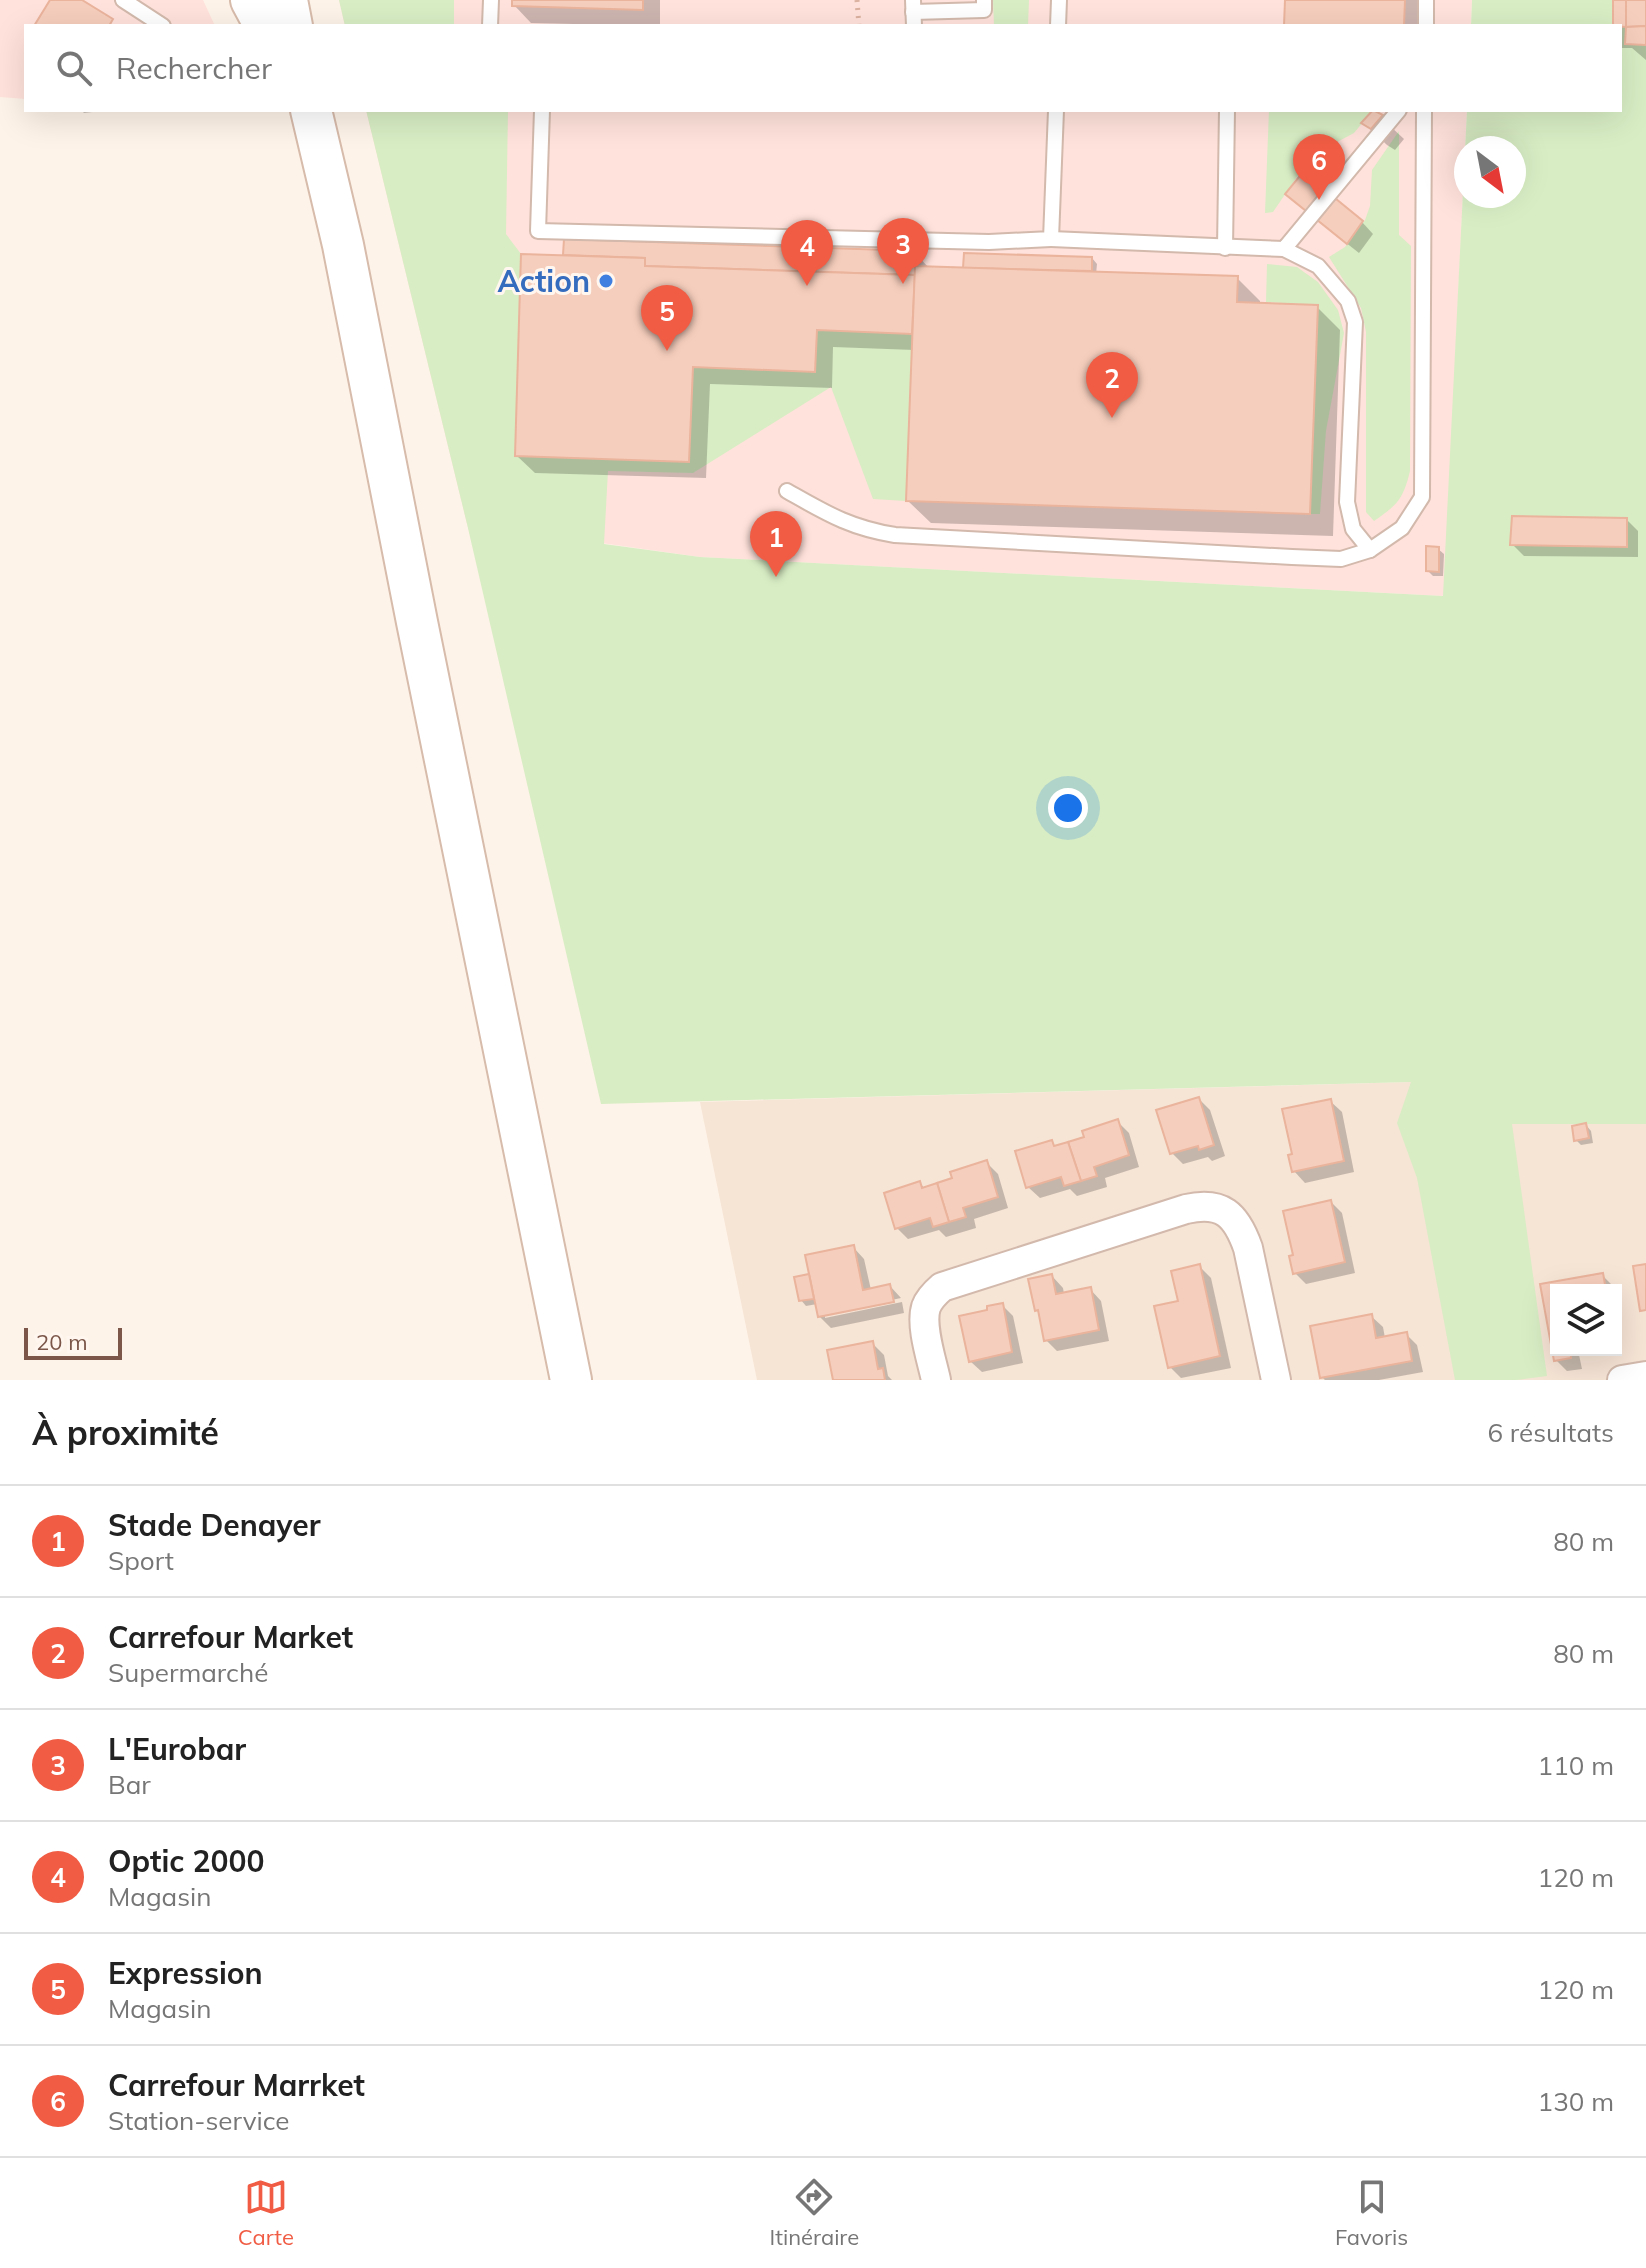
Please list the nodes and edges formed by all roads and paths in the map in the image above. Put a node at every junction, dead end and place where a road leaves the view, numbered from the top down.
1 (123, 0) edge
2 (251, 0) edge
3 (287, 0) edge
4 (491, 0) edge
5 (857, 0) edge
6 (984, 0) edge
7 (1059, 0) edge
8 (1426, 0) edge
9 (913, 13) edge
10 (160, 24) edge
11 (264, 24) edge
12 (292, 24) edge
13 (490, 24) edge
14 (859, 24) edge
15 (1058, 24) edge
16 (1426, 24) edge
17 (311, 112) edge
18 (542, 112) edge
19 (1056, 112) edge
20 (1227, 112) edge
21 (1397, 112) edge
22 (1424, 112) edge
23 (1051, 239) junction
24 (1225, 248) junction
25 (1284, 249) junction
26 (787, 491) dead end
27 (1370, 550) junction
28 (1646, 1376) edge
29 (571, 1380) edge
30 (936, 1380) edge
31 (1276, 1380) edge
32 (1622, 1380) edge

1 - 10 lane
2 - 11 main road
3 - 12 main road
4 - 13 lane
5 - 14 path
6 - 9 lane
7 - 15 lane
8 - 16 lane
17 - 29 main road
18 - 23 lane
19 - 23 lane
20 - 24 lane
21 - 25 lane
22 - 27 lane
23 - 24 lane
24 - 25 lane
25 - 27 lane
26 - 27 lane
28 - 32 street
30 - 31 street

